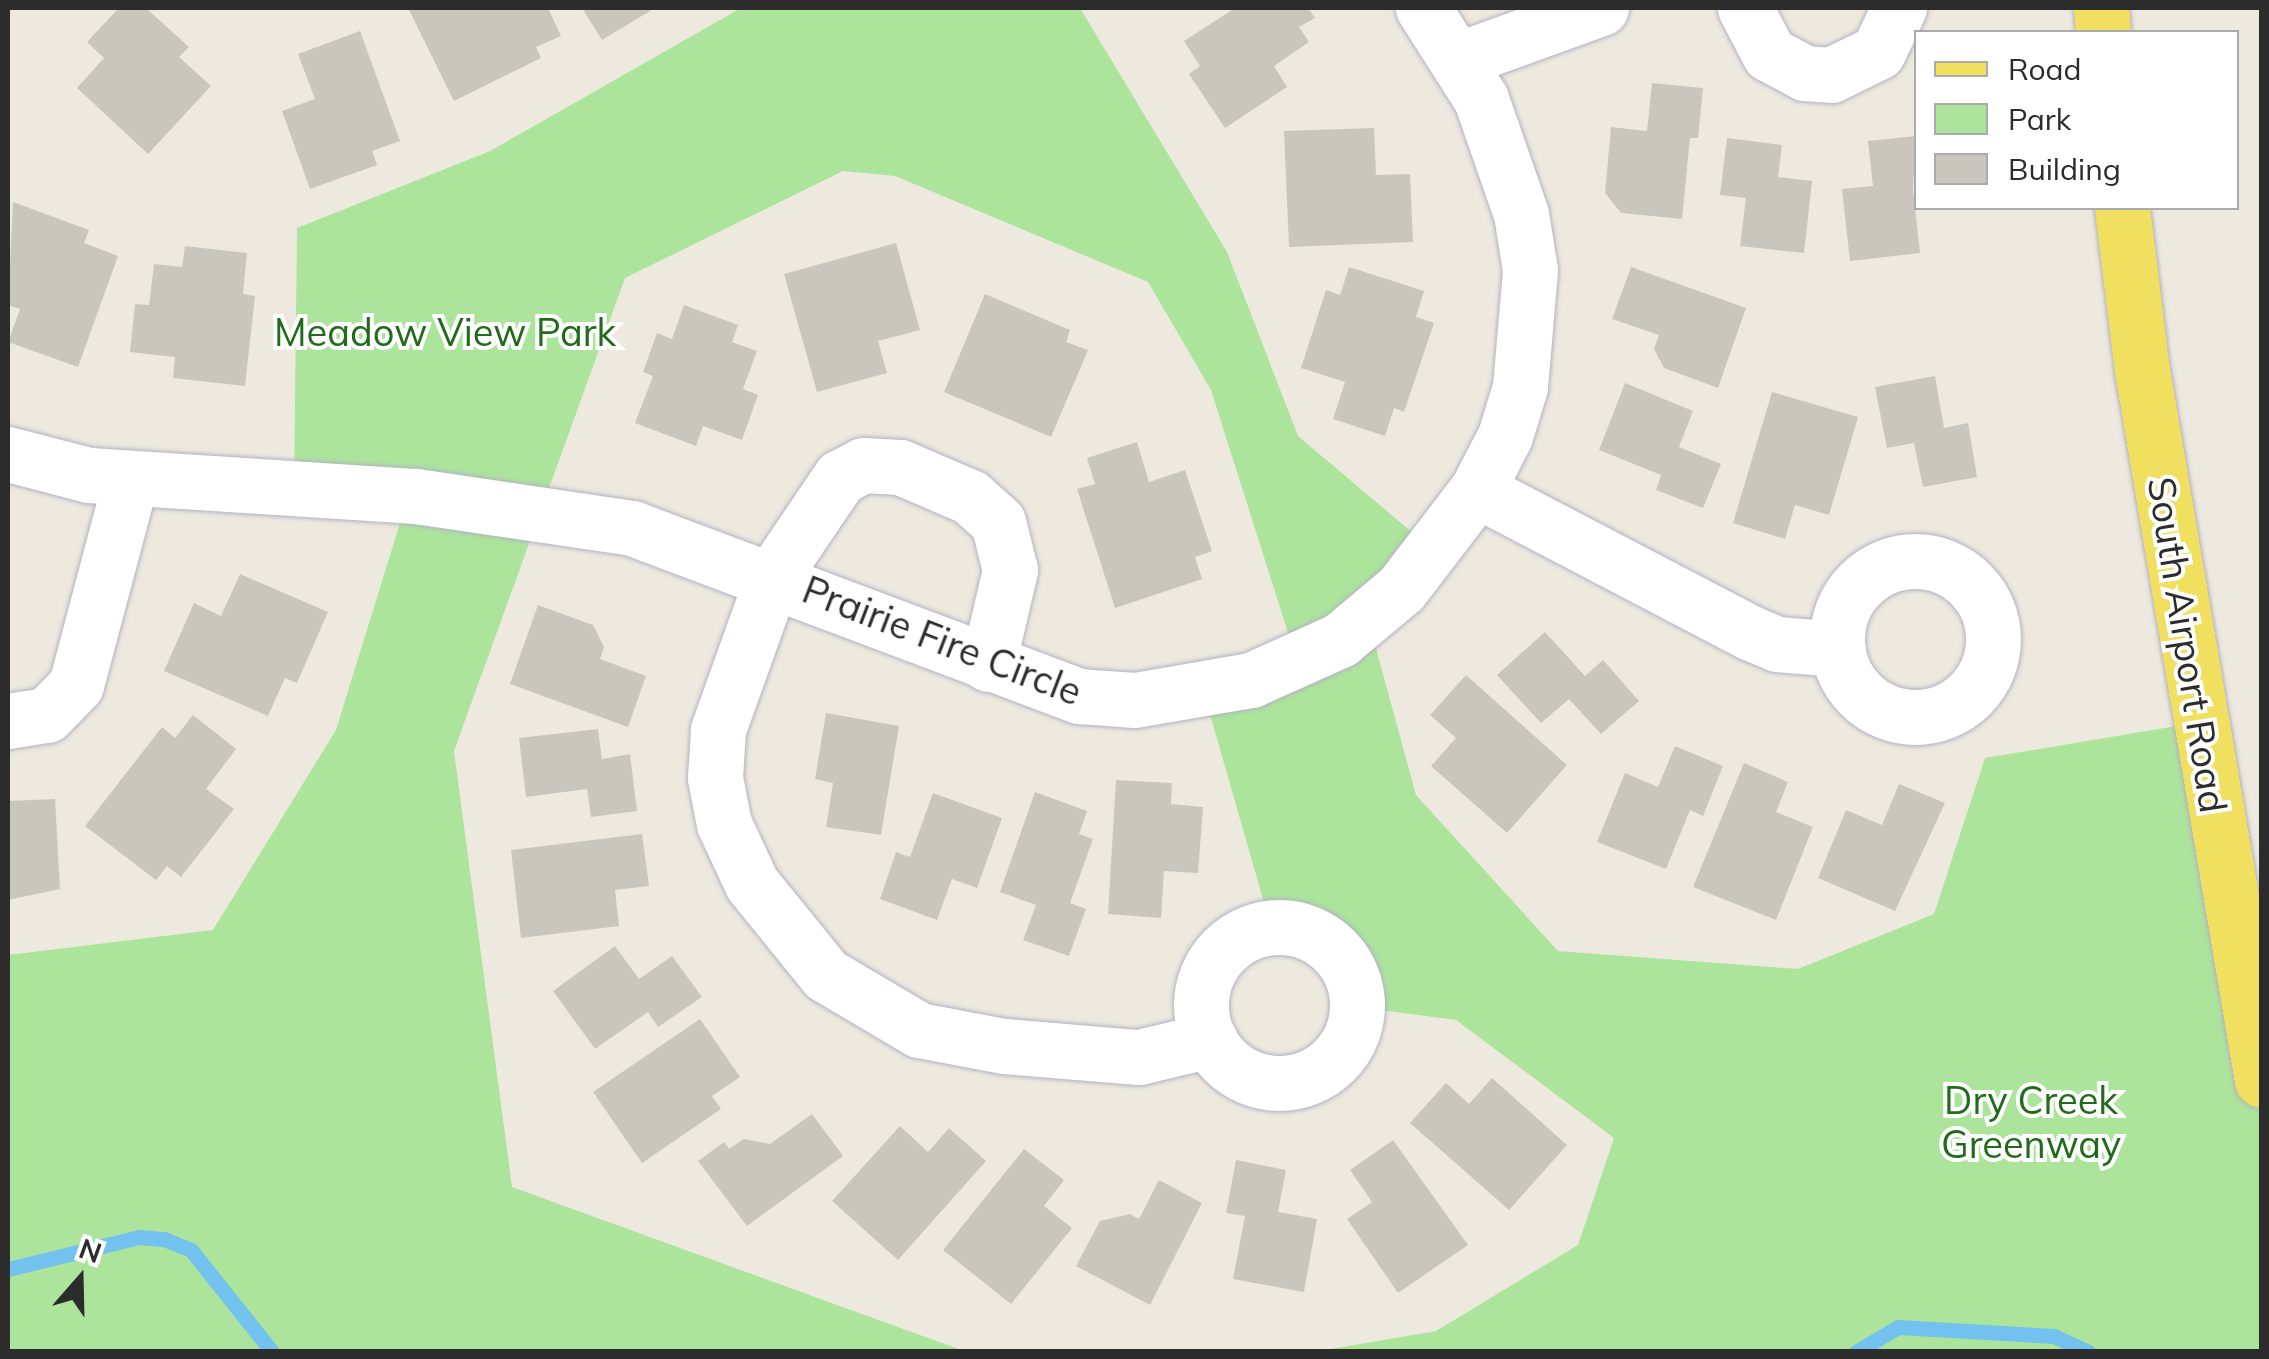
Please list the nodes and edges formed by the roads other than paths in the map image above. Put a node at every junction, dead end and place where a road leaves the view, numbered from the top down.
1 (1423, 8) edge
2 (1602, 8) edge
3 (1745, 8) edge
4 (1900, 8) edge
5 (1460, 59) junction
6 (2122, 210) edge
7 (8, 454) edge
8 (132, 479) junction
9 (1476, 490) junction
10 (773, 576) junction
11 (1838, 649) dead end
12 (988, 664) junction
13 (8, 722) edge
14 (1210, 1040) dead end
15 (2262, 1080) edge

1 - 5 street, Prairie Fire Circle
2 - 5 street
3 - 4 street
5 - 9 street, Prairie Fire Circle
6 - 15 main road, South Airport Road
7 - 8 street, Prairie Fire Circle
8 - 10 street, Prairie Fire Circle
8 - 13 street
9 - 11 street
9 - 12 street, Prairie Fire Circle
10 - 12 street, Prairie Fire Circle
10 - 12 street
10 - 14 street

